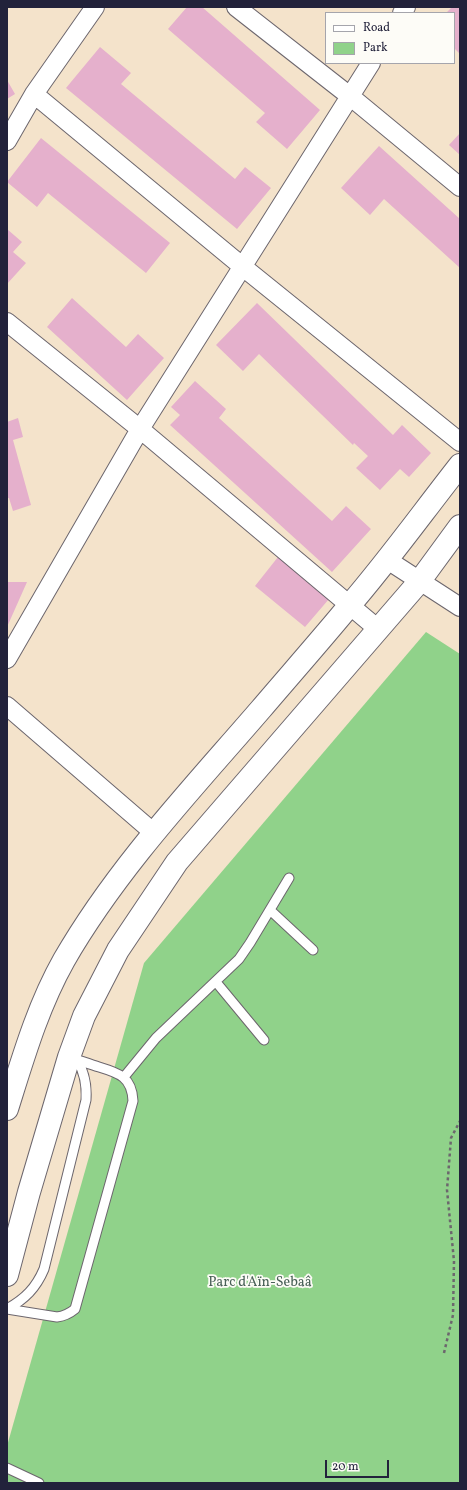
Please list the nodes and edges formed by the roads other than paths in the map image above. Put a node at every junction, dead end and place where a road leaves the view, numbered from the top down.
1 (95, 7) edge
2 (236, 7) edge
3 (370, 64) edge
4 (34, 94) junction
5 (351, 97) junction
6 (7, 141) edge
7 (460, 187) edge
8 (243, 267) junction
9 (7, 322) edge
10 (140, 429) junction
11 (460, 442) edge
12 (460, 465) edge
13 (460, 526) edge
14 (386, 559) junction
15 (419, 582) junction
16 (350, 605) junction
17 (460, 607) edge
18 (378, 630) junction
19 (7, 659) edge
20 (7, 706) edge
21 (154, 833) junction
22 (289, 878) dead end
23 (270, 910) junction
24 (313, 950) dead end
25 (216, 982) junction
26 (264, 1040) dead end
27 (73, 1058) junction
28 (124, 1077) junction
29 (7, 1109) edge
30 (7, 1275) edge
31 (7, 1309) edge
32 (7, 1468) edge
33 (18, 1479) edge
34 (39, 1483) edge

1 - 4 street
2 - 5 street
3 - 5 street
4 - 6 street
4 - 8 street
5 - 7 street
5 - 8 street
8 - 10 street
8 - 11 street
9 - 10 street
10 - 16 street
10 - 19 street
12 - 14 street
13 - 15 street
14 - 15 street
14 - 16 street
15 - 17 street
15 - 18 street
16 - 18 street
16 - 21 street
18 - 27 street
20 - 21 street
21 - 29 street
22 - 23 lane
23 - 24 lane
23 - 25 lane
25 - 26 lane
25 - 28 lane
27 - 28 lane
27 - 30 street
27 - 31 lane
28 - 31 lane
32 - 33 lane
33 - 34 lane

